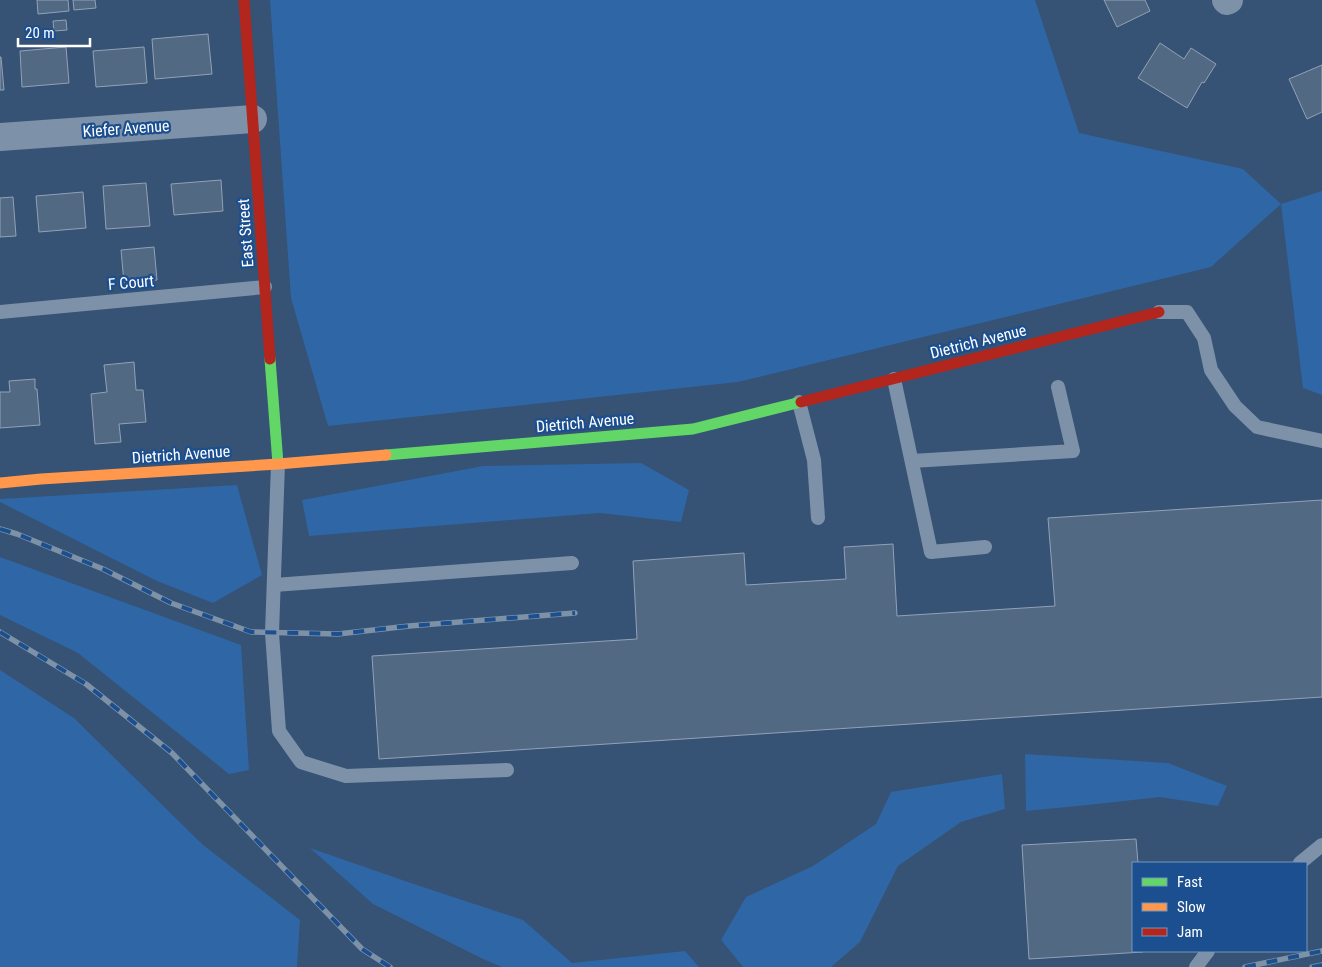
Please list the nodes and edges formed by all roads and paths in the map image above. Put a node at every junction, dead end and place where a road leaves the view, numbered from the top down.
1 (244, 0) edge
2 (252, 119) junction
3 (0, 137) edge
4 (265, 287) junction
5 (0, 312) edge
6 (1159, 312) joint
7 (894, 379) junction
8 (1058, 387) dead end
9 (799, 402) junction
10 (1322, 441) edge
11 (912, 461) junction
12 (278, 464) junction
13 (0, 483) edge
14 (818, 518) dead end
15 (985, 547) dead end
16 (572, 563) dead end
17 (274, 585) junction
18 (507, 770) dead end
19 (1322, 845) edge
20 (1301, 862) edge
21 (1207, 952) edge
22 (1196, 967) edge

1 - 2 street, East Street
2 - 3 street, Kiefer Avenue
2 - 4 street, East Street
4 - 5 lane, F Court
4 - 12 street, East Street
6 - 7 street, Dietrich Avenue
6 - 10 lane
7 - 9 street, Dietrich Avenue
7 - 11 lane
8 - 11 lane
9 - 12 street, Dietrich Avenue
9 - 14 lane
11 - 15 lane
12 - 13 street, Dietrich Avenue
12 - 17 lane
16 - 17 lane
17 - 18 lane
19 - 20 lane
21 - 22 lane

